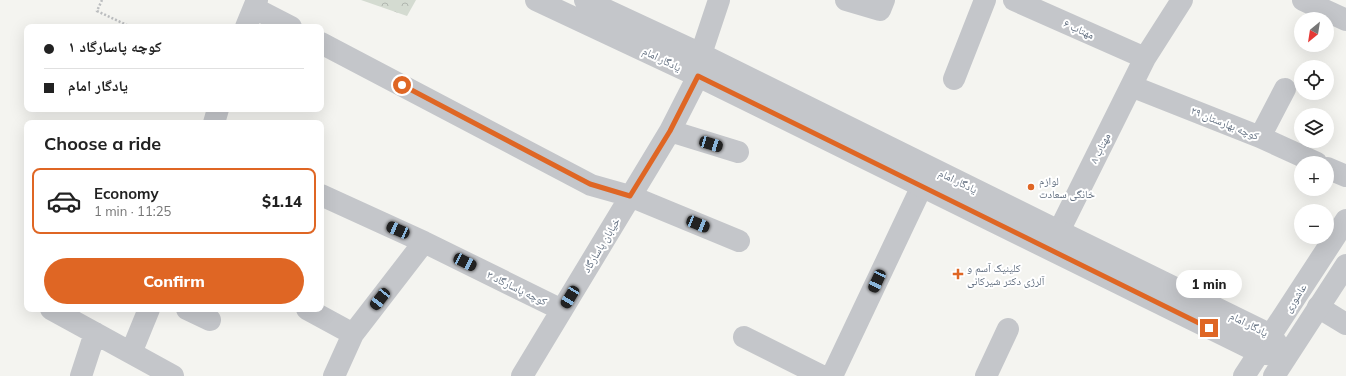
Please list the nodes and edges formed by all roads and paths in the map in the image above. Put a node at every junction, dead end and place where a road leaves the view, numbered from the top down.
1 (102, 0) edge
2 (536, 0) edge
3 (585, 0) edge
4 (719, 0) edge
5 (846, 0) edge
6 (884, 0) edge
7 (985, 0) edge
8 (1014, 0) edge
9 (1182, 0) edge
10 (1303, 0) edge
11 (253, 12) edge
12 (1346, 20) edge
13 (125, 24) edge
14 (283, 24) edge
15 (324, 45) edge
16 (701, 54) junction
17 (1145, 58) junction
18 (698, 76) junction
19 (954, 79) dead end
20 (1131, 86) junction
21 (1285, 89) dead end
22 (670, 131) junction
23 (1260, 137) junction
24 (738, 152) dead end
25 (1302, 156) edge
26 (1334, 171) edge
27 (1346, 176) edge
28 (922, 186) junction
29 (324, 196) edge
30 (630, 196) junction
31 (1346, 220) edge
32 (1059, 231) junction
33 (739, 240) dead end
34 (424, 242) junction
35 (1346, 264) edge
36 (1318, 307) junction
37 (562, 310) junction
38 (56, 312) edge
39 (149, 312) edge
40 (193, 312) edge
41 (313, 312) edge
42 (210, 320) dead end
43 (1346, 324) edge
44 (1228, 325) junction
45 (1008, 329) dead end
46 (95, 333) junction
47 (353, 334) junction
48 (1271, 335) junction
49 (744, 337) dead end
50 (131, 353) junction
51 (1260, 353) junction
52 (1286, 357) junction
53 (810, 373) edge
54 (81, 376) edge
55 (173, 376) edge
56 (334, 376) edge
57 (522, 376) edge
58 (832, 376) edge
59 (986, 376) edge
60 (1244, 376) edge
61 (1274, 376) edge

1 - 13 path
2 - 18 street, یادگار امام
3 - 16 street, یادگار امام
4 - 16 street
5 - 6 street
7 - 19 street
8 - 17 street, مهتاب ۶
9 - 17 street, مهتاب ۸
10 - 12 street
11 - 14 street
15 - 30 street
16 - 32 street, یادگار امام
17 - 20 street, مهتاب ۸
18 - 22 street, خیابان پاسارگاد
18 - 28 street, یادگار امام
20 - 23 street, کوچه بهارستان ۲۹
20 - 32 street, مهتاب ۸
21 - 23 street
22 - 24 street
22 - 30 street, خیابان پاسارگاد
23 - 25 street, کوچه بهارستان ۲۹
26 - 27 street
28 - 44 street, یادگار امام
28 - 58 street
29 - 34 street, کوچه پاسارگاد ۳
30 - 33 street
30 - 37 street, خیابان پاسارگاد
31 - 48 street, عاشوری
32 - 44 street, یادگار امام
34 - 37 street, کوچه پاسارگاد ۳
34 - 47 street
35 - 36 street
36 - 43 street
36 - 52 street
37 - 57 street, خیابان پاسارگاد
38 - 46 street
39 - 50 street
40 - 42 street
41 - 47 street
44 - 48 street, یادگار امام
44 - 51 street, یادگار امام
45 - 59 street
46 - 50 street
46 - 54 street
47 - 56 street
48 - 51 street, عاشوری
48 - 52 street, یادگار امام
49 - 53 street
50 - 55 street
51 - 52 street, یادگار امام
51 - 60 street, عاشوری
52 - 61 street

